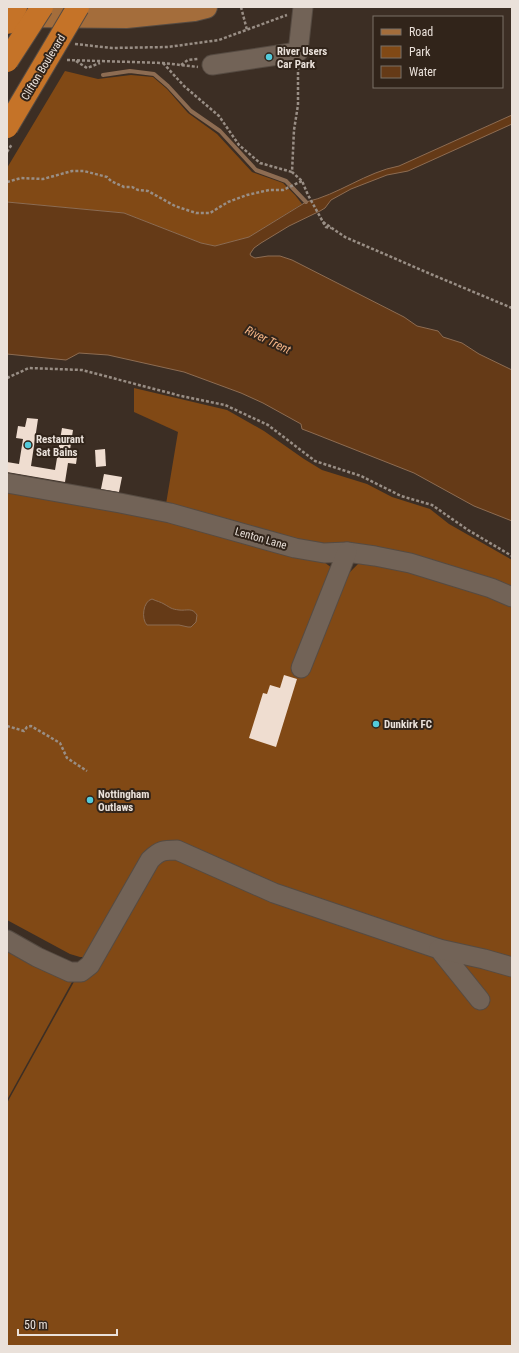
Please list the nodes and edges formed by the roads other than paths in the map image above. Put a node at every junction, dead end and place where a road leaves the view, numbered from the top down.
1 (16, 7) edge
2 (42, 7) edge
3 (78, 7) edge
4 (206, 7) edge
5 (303, 7) edge
6 (7, 16) edge
7 (7, 22) edge
8 (7, 61) edge
9 (212, 65) road end
10 (7, 127) edge
11 (7, 483) edge
12 (347, 552) junction
13 (512, 597) edge
14 (302, 668) dead end
15 (7, 926) edge
16 (7, 940) edge
17 (439, 948) junction
18 (90, 965) junction
19 (512, 967) edge
20 (480, 1000) dead end

1 - 7 highway, bridge
2 - 8 highway, bridge
3 - 10 highway, Clifton Boulevard, bridge
4 - 6 main road
5 - 9 street
11 - 12 street, Lenton Lane
12 - 13 street, Lenton Lane
12 - 14 street
15 - 18 street
16 - 18 street
17 - 18 street
17 - 19 street
17 - 20 street

